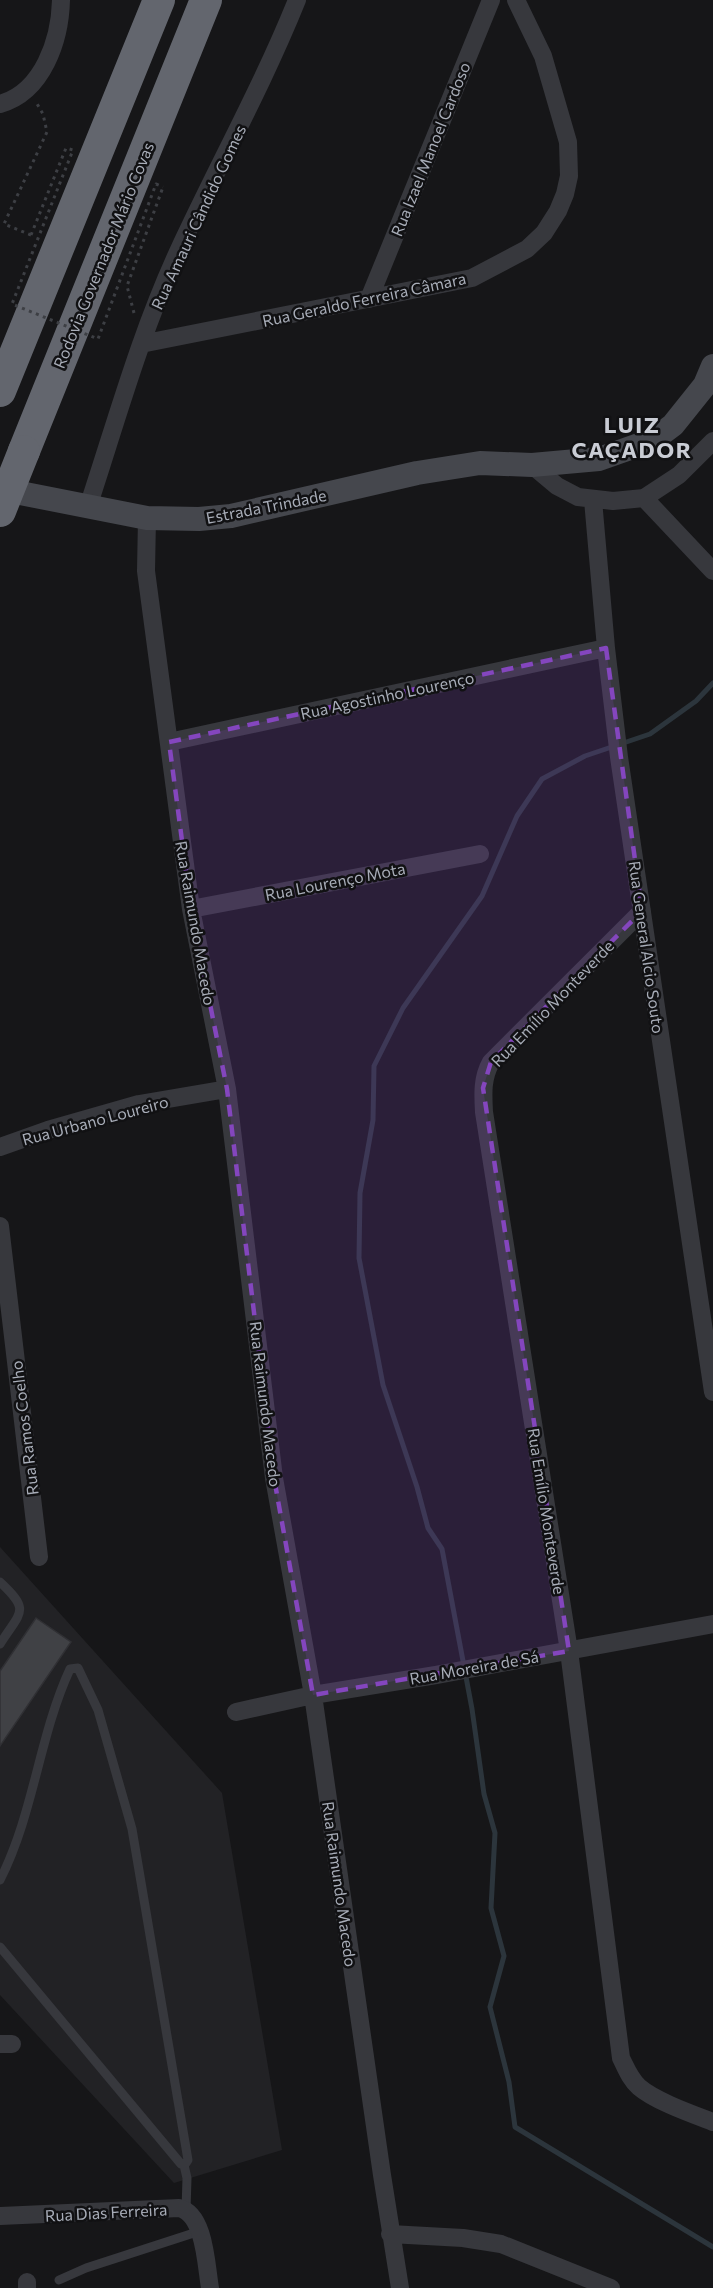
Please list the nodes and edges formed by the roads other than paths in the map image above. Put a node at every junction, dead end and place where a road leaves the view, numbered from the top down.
1 (61, 0) edge
2 (159, 0) edge
3 (206, 0) edge
4 (297, 0) edge
5 (490, 0) edge
6 (516, 0) edge
7 (0, 104) edge
8 (369, 299) junction
9 (141, 344) junction
10 (713, 366) edge
11 (0, 391) edge
12 (713, 441) edge
13 (532, 465) junction
14 (0, 489) edge
15 (644, 498) junction
16 (592, 500) junction
17 (88, 507) junction
18 (0, 511) edge
19 (147, 518) junction
20 (713, 571) edge
21 (606, 648) junction
22 (169, 742) junction
23 (480, 854) dead end
24 (191, 909) junction
25 (642, 911) junction
26 (227, 1089) junction
27 (0, 1147) edge
28 (0, 1226) edge
29 (713, 1392) edge
30 (39, 1557) dead end
31 (0, 1582) edge
32 (713, 1624) edge
33 (0, 1644) edge
34 (568, 1651) junction
35 (313, 1695) junction
36 (236, 1712) dead end
37 (0, 1880) edge
38 (0, 1947) edge
39 (713, 2122) edge
40 (184, 2165) junction
41 (186, 2210) junction
42 (0, 2216) edge
43 (200, 2231) junction
44 (390, 2234) junction
45 (59, 2280) dead end
46 (210, 2288) edge
47 (400, 2288) edge
48 (611, 2288) edge

1 - 7 street
2 - 11 highway
3 - 18 highway, Rodovia Governador Mário Covas, bridge
4 - 9 street, Rua Amauri Cândido Gomes
5 - 8 street, Rua Izael Manoel Cardoso
6 - 8 street, Rua Geraldo Ferreira Câmara
8 - 9 street, Rua Geraldo Ferreira Câmara
9 - 17 street, Rua Amauri Cândido Gomes
10 - 13 street, Estrada Trindade
12 - 15 street
13 - 16 street
13 - 19 street, Estrada Trindade
14 - 17 street, Estrada Trindade
15 - 16 street
15 - 20 street
16 - 21 street, Rua General Alcio Souto
17 - 19 street, Estrada Trindade
19 - 22 street, Rua Raimundo Macedo
21 - 22 street, Rua Agostinho Lourenço
21 - 25 street, Rua General Alcio Souto
22 - 24 street, Rua Raimundo Macedo
23 - 24 street, Rua Lourenço Mota
24 - 26 street, Rua Raimundo Macedo
25 - 29 street, Rua General Alcio Souto
25 - 34 street, Rua Emílio Monteverde
26 - 27 street, Rua Urbano Loureiro
26 - 35 street, Rua Raimundo Macedo
28 - 30 street, Rua Ramos Coelho
31 - 33 lane
32 - 34 street, Rua Moreira de Sá
34 - 35 street, Rua Moreira de Sá
34 - 39 street, Rua Emílio Monteverde
35 - 36 street, Rua Moreira de Sá
35 - 44 street, Rua Raimundo Macedo
37 - 40 lane
38 - 40 lane
40 - 41 lane
41 - 42 street, Rua Dias Ferreira
41 - 43 street, Rua Dias Ferreira
43 - 45 lane
43 - 46 street
44 - 47 street, Rua Raimundo Macedo
44 - 48 street

